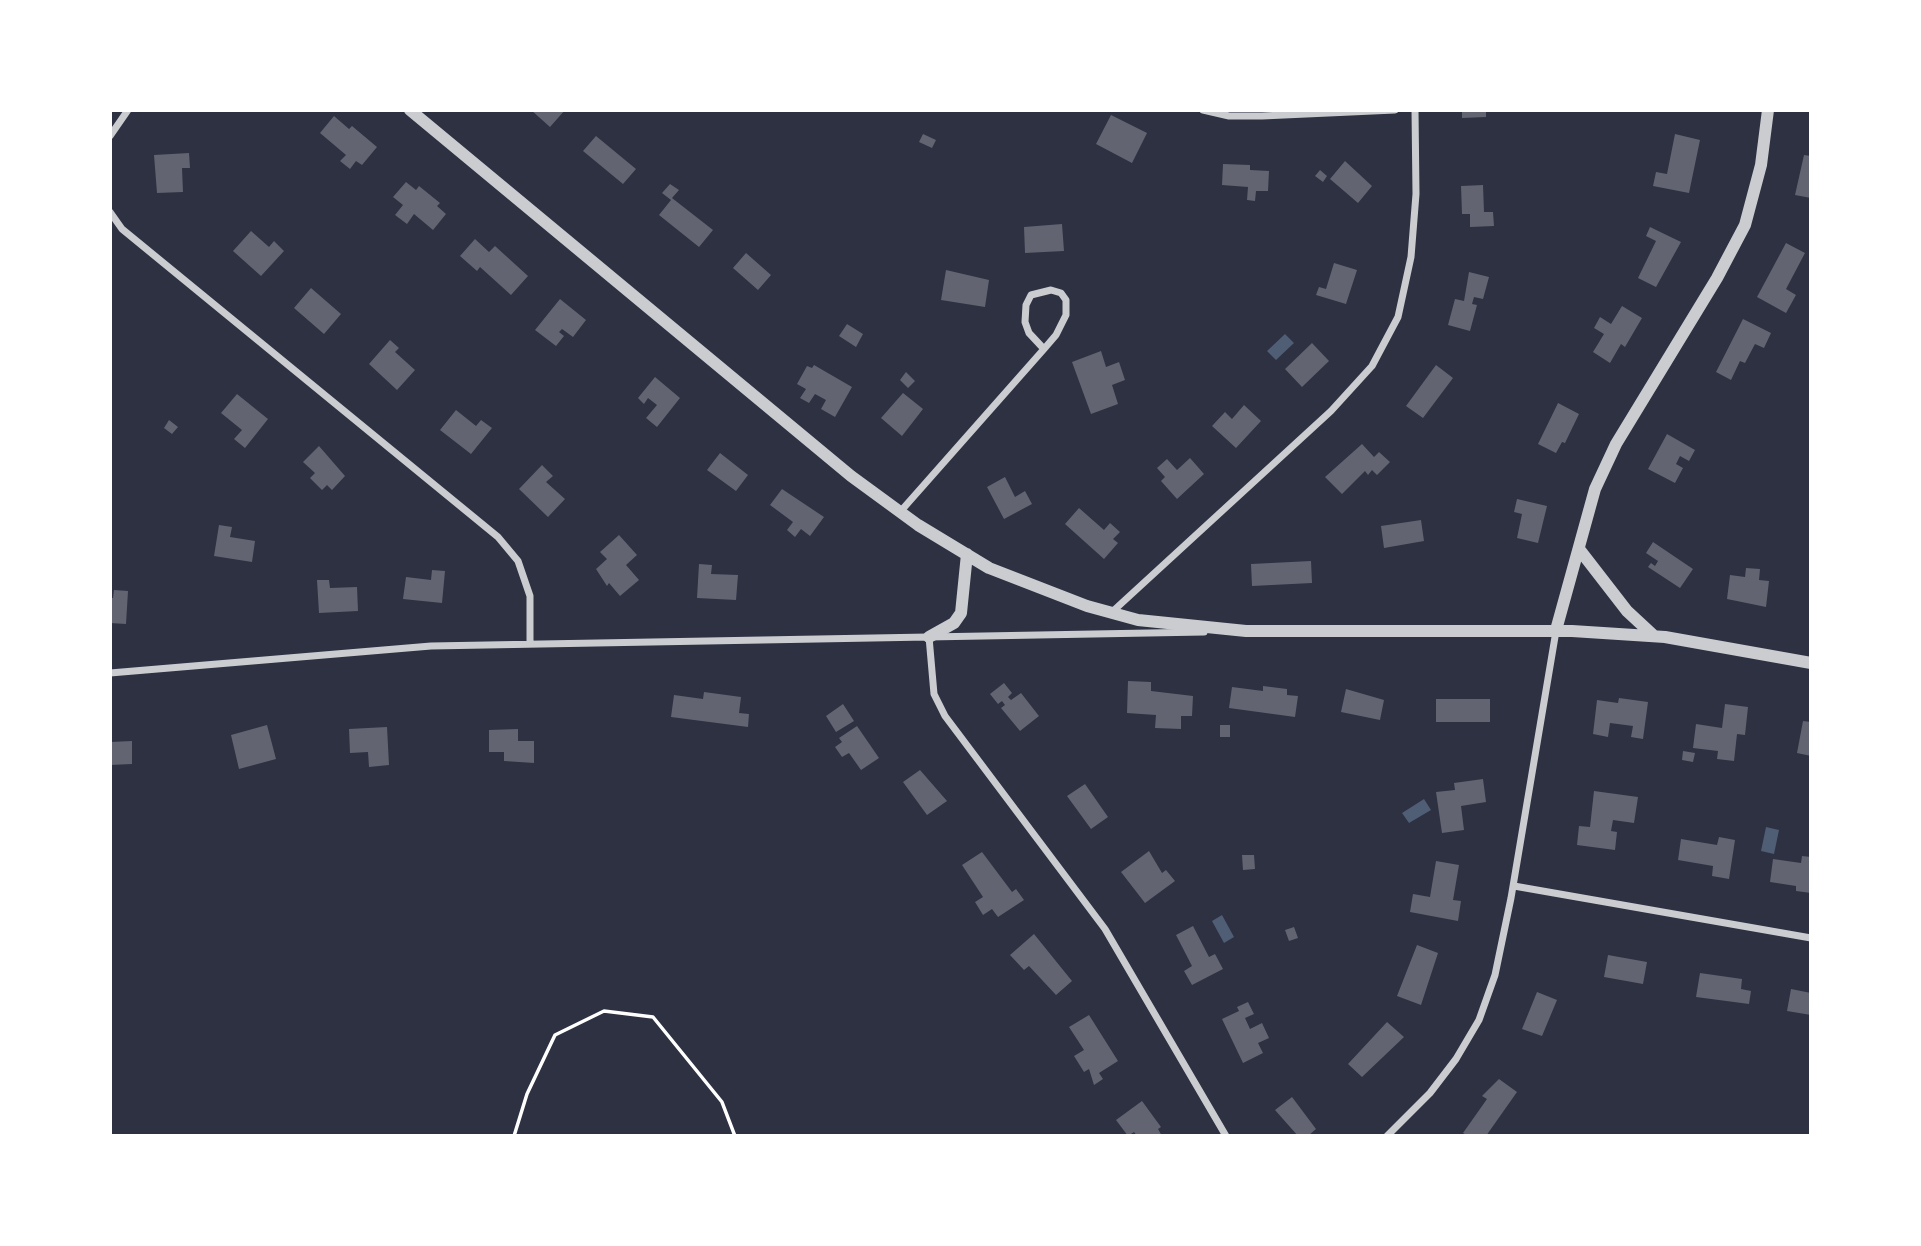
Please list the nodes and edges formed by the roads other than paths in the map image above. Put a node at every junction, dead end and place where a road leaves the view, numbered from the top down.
1 (128, 110) edge
2 (410, 110) edge
3 (1203, 110) edge
4 (1395, 110) edge
5 (1415, 110) edge
6 (1768, 110) edge
7 (110, 136) edge
8 (110, 212) edge
9 (1044, 349) junction
10 (900, 512) junction
11 (1579, 549) junction
12 (967, 554) junction
13 (1111, 613) junction
14 (1556, 630) junction
15 (1245, 631) junction
16 (1654, 636) junction
17 (929, 637) junction
18 (530, 643) junction
19 (1811, 663) edge
20 (110, 673) edge
21 (1514, 886) junction
22 (1811, 938) edge
23 (1226, 1136) edge
24 (1387, 1136) edge

1 - 7 street
2 - 10 street
3 - 4 street
5 - 13 street
6 - 11 street
8 - 18 street
9 - 9 street
9 - 10 street
10 - 12 street
11 - 14 street
11 - 16 street
12 - 13 street
12 - 17 street
13 - 15 street
14 - 15 street
14 - 16 street
14 - 21 street
15 - 17 street
16 - 19 street
17 - 18 street
17 - 23 street
18 - 20 street
21 - 22 street
21 - 24 street

